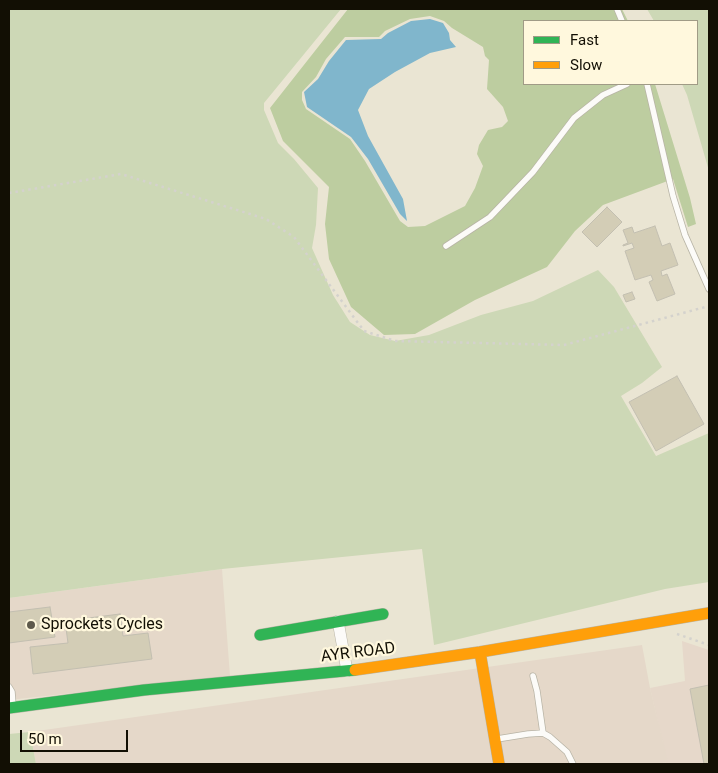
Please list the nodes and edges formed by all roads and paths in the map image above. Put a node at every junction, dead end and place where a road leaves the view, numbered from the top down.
1 (624, 85) edge
2 (647, 85) edge
3 (9, 193) edge
4 (446, 246) dead end
5 (709, 289) edge
6 (709, 306) edge
7 (709, 613) edge
8 (383, 614) dead end
9 (338, 621) junction
10 (260, 635) dead end
11 (480, 652) junction
12 (347, 671) junction
13 (533, 676) dead end
14 (9, 687) edge
15 (11, 708) edge
16 (543, 733) junction
17 (495, 740) junction
18 (500, 764) edge
19 (573, 764) edge

1 - 4 lane
2 - 5 lane
3 - 6 path
7 - 11 main road, AYR ROAD
8 - 9 main road
9 - 10 main road
9 - 12 street
11 - 12 main road, AYR ROAD
11 - 17 main road
12 - 15 main road, AYR ROAD
13 - 16 lane
14 - 15 lane
16 - 17 lane
16 - 19 lane
17 - 18 main road

